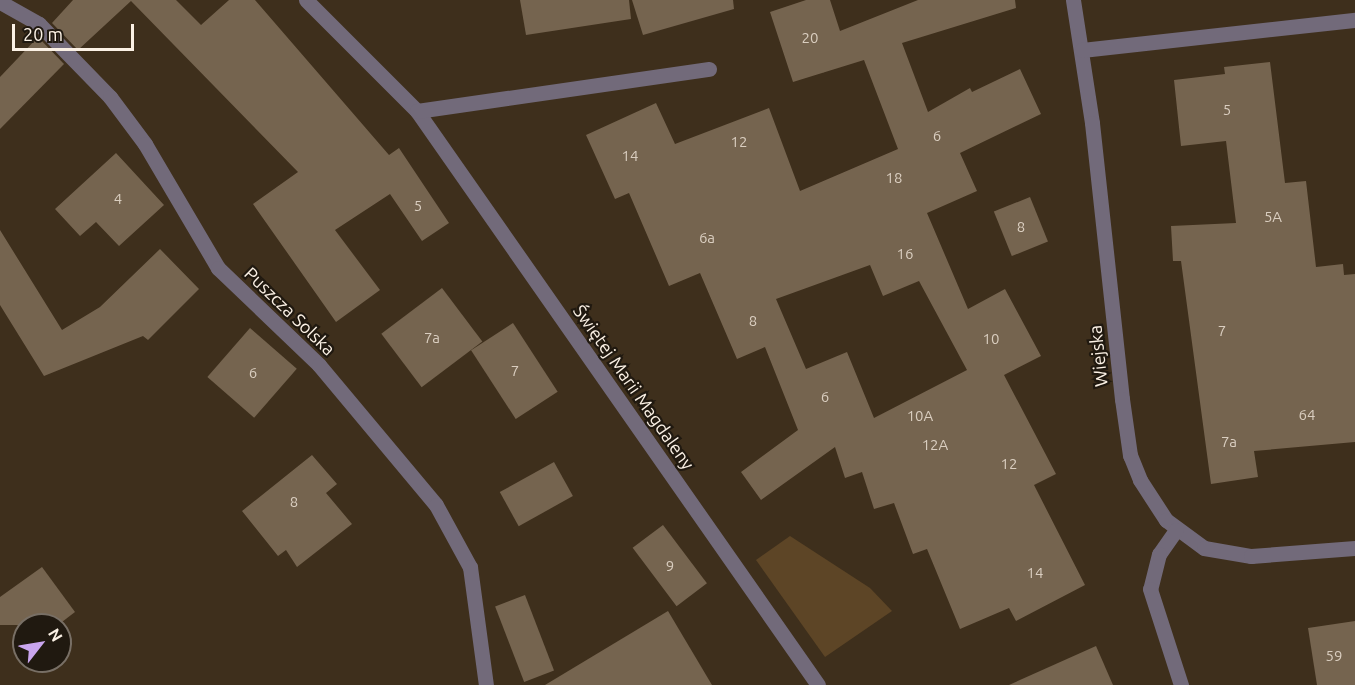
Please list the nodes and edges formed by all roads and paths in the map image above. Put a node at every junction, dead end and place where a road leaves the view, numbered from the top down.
1 (306, 0) edge
2 (1073, 0) edge
3 (0, 2) edge
4 (1355, 20) edge
5 (1082, 50) junction
6 (709, 69) dead end
7 (417, 111) junction
8 (1176, 530) junction
9 (1355, 548) edge
10 (486, 685) edge
11 (818, 685) edge
12 (1181, 685) edge

1 - 7 street, Świętej Marii Magdaleny
2 - 5 street, Wiejska
3 - 10 street, Puszcza Solska
4 - 5 street
5 - 8 street, Wiejska
6 - 7 street
7 - 11 street, Świętej Marii Magdaleny
8 - 9 street, Wiejska
8 - 12 street

